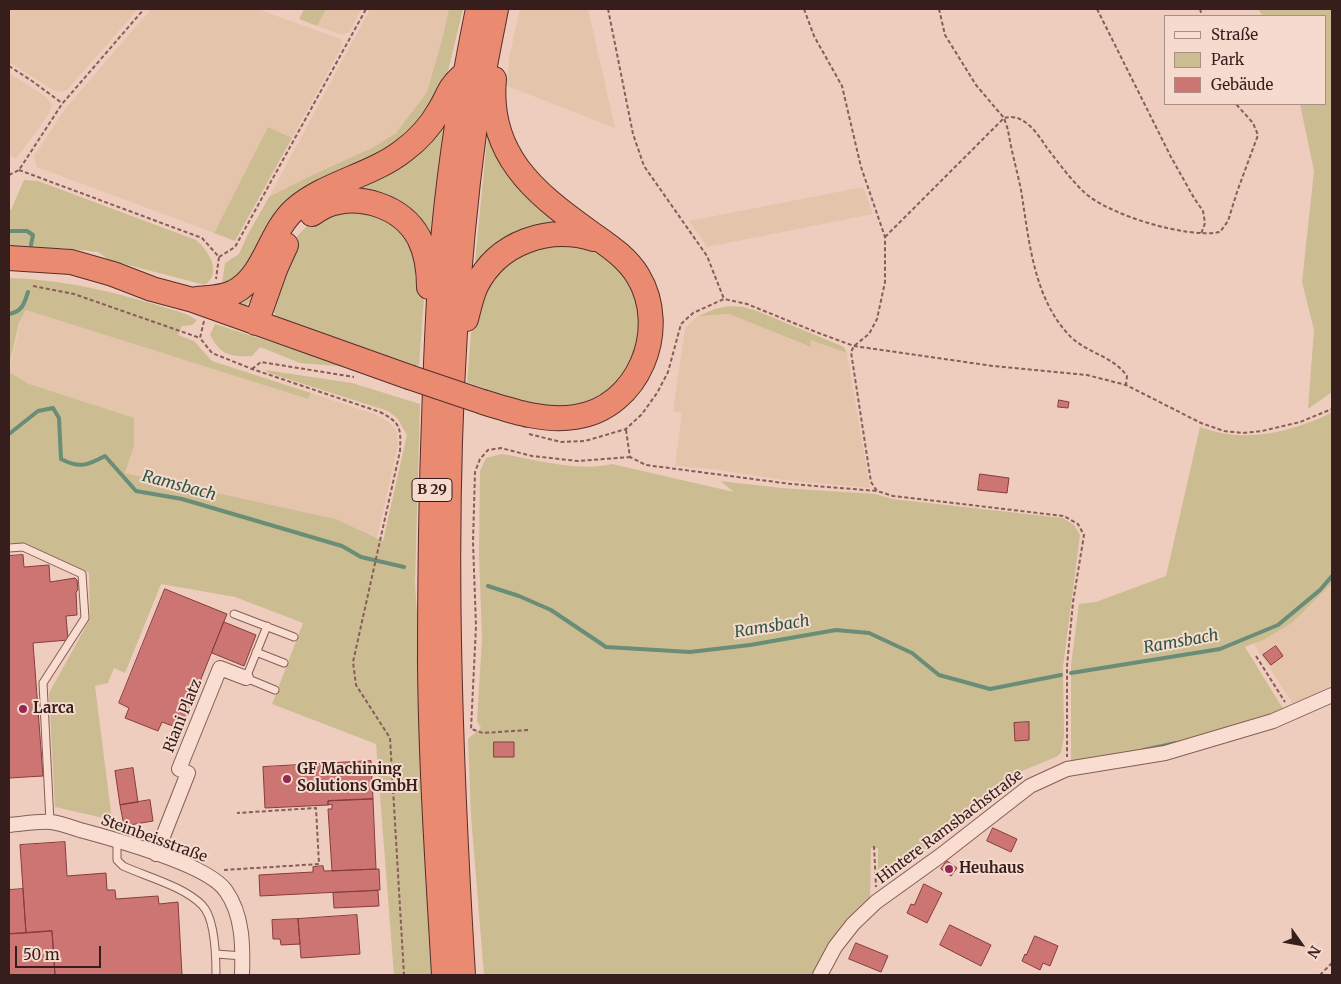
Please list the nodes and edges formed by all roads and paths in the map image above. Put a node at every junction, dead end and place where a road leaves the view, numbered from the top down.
1 (144, 9) edge
2 (366, 9) edge
3 (478, 9) edge
4 (497, 9) edge
5 (608, 9) edge
6 (804, 9) edge
7 (939, 9) edge
8 (1096, 9) edge
9 (9, 66) edge
10 (465, 73) junction
11 (62, 104) junction
12 (1237, 105) edge
13 (1004, 118) junction
14 (20, 170) junction
15 (9, 175) edge
16 (1201, 234) junction
17 (885, 237) junction
18 (605, 244) junction
19 (219, 257) junction
20 (9, 258) edge
21 (9, 272) edge
22 (215, 280) dead end
23 (33, 286) dead end
24 (152, 289) junction
25 (193, 300) junction
26 (438, 316) junction
27 (204, 321) dead end
28 (256, 323) junction
29 (200, 338) junction
30 (455, 340) junction
31 (854, 346) junction
32 (252, 369) junction
33 (359, 378) dead end
34 (1126, 385) junction
35 (1332, 409) edge
36 (626, 429) dead end
37 (630, 457) junction
38 (876, 491) junction
39 (9, 548) edge
40 (234, 614) dead end
41 (267, 626) junction
42 (294, 637) dead end
43 (256, 652) junction
44 (1256, 656) dead end
45 (284, 663) dead end
46 (246, 678) junction
47 (275, 690) dead end
48 (1332, 695) edge
49 (1292, 712) junction
50 (528, 730) dead end
51 (1067, 769) junction
52 (237, 813) dead end
53 (50, 822) junction
54 (9, 825) edge
55 (117, 840) junction
56 (874, 846) dead end
57 (156, 854) junction
58 (223, 870) dead end
59 (876, 902) junction
60 (216, 954) junction
61 (242, 956) junction
62 (1332, 963) edge
63 (216, 975) edge
64 (242, 975) edge
65 (404, 975) edge
66 (444, 975) edge
67 (463, 975) edge
68 (820, 975) edge
69 (1320, 975) edge

1 - 11 path
2 - 19 path
3 - 10 highway, B 29
4 - 18 highway
4 - 30 highway, B 29
5 - 31 path
6 - 17 path
7 - 13 path
8 - 16 path
9 - 11 path
10 - 25 highway
10 - 26 highway, B 29
11 - 14 path
12 - 16 path
13 - 16 path
13 - 17 path
13 - 34 path
14 - 15 path
14 - 19 path
17 - 31 path
18 - 28 highway, bridge
18 - 30 highway
19 - 22 path
20 - 24 highway
21 - 24 highway
23 - 29 path
24 - 25 highway
25 - 28 highway
26 - 28 highway
26 - 66 highway, B 29
27 - 29 path
29 - 32 path
30 - 67 highway, B 29
31 - 34 path
31 - 38 path
32 - 33 path
32 - 65 path
34 - 35 path
36 - 37 path
37 - 38 path
37 - 50 path
38 - 51 path
39 - 53 lane
40 - 41 lane
41 - 42 lane
41 - 43 lane
43 - 45 lane
43 - 46 lane
44 - 49 path
46 - 47 lane
46 - 57 street, Riani Platz
48 - 49 street, Hintere Ramsbachstraße
49 - 51 street, Hintere Ramsbachstraße
51 - 59 street, Hintere Ramsbachstraße
52 - 58 path
53 - 54 street, Steinbeisstraße
53 - 55 street, Steinbeisstraße
55 - 57 street, Steinbeisstraße
55 - 60 lane
56 - 59 path
57 - 61 street, Steinbeisstraße
59 - 68 street, Hintere Ramsbachstraße
60 - 61 lane
60 - 63 lane
61 - 64 street, Steinbeisstraße
62 - 69 path

